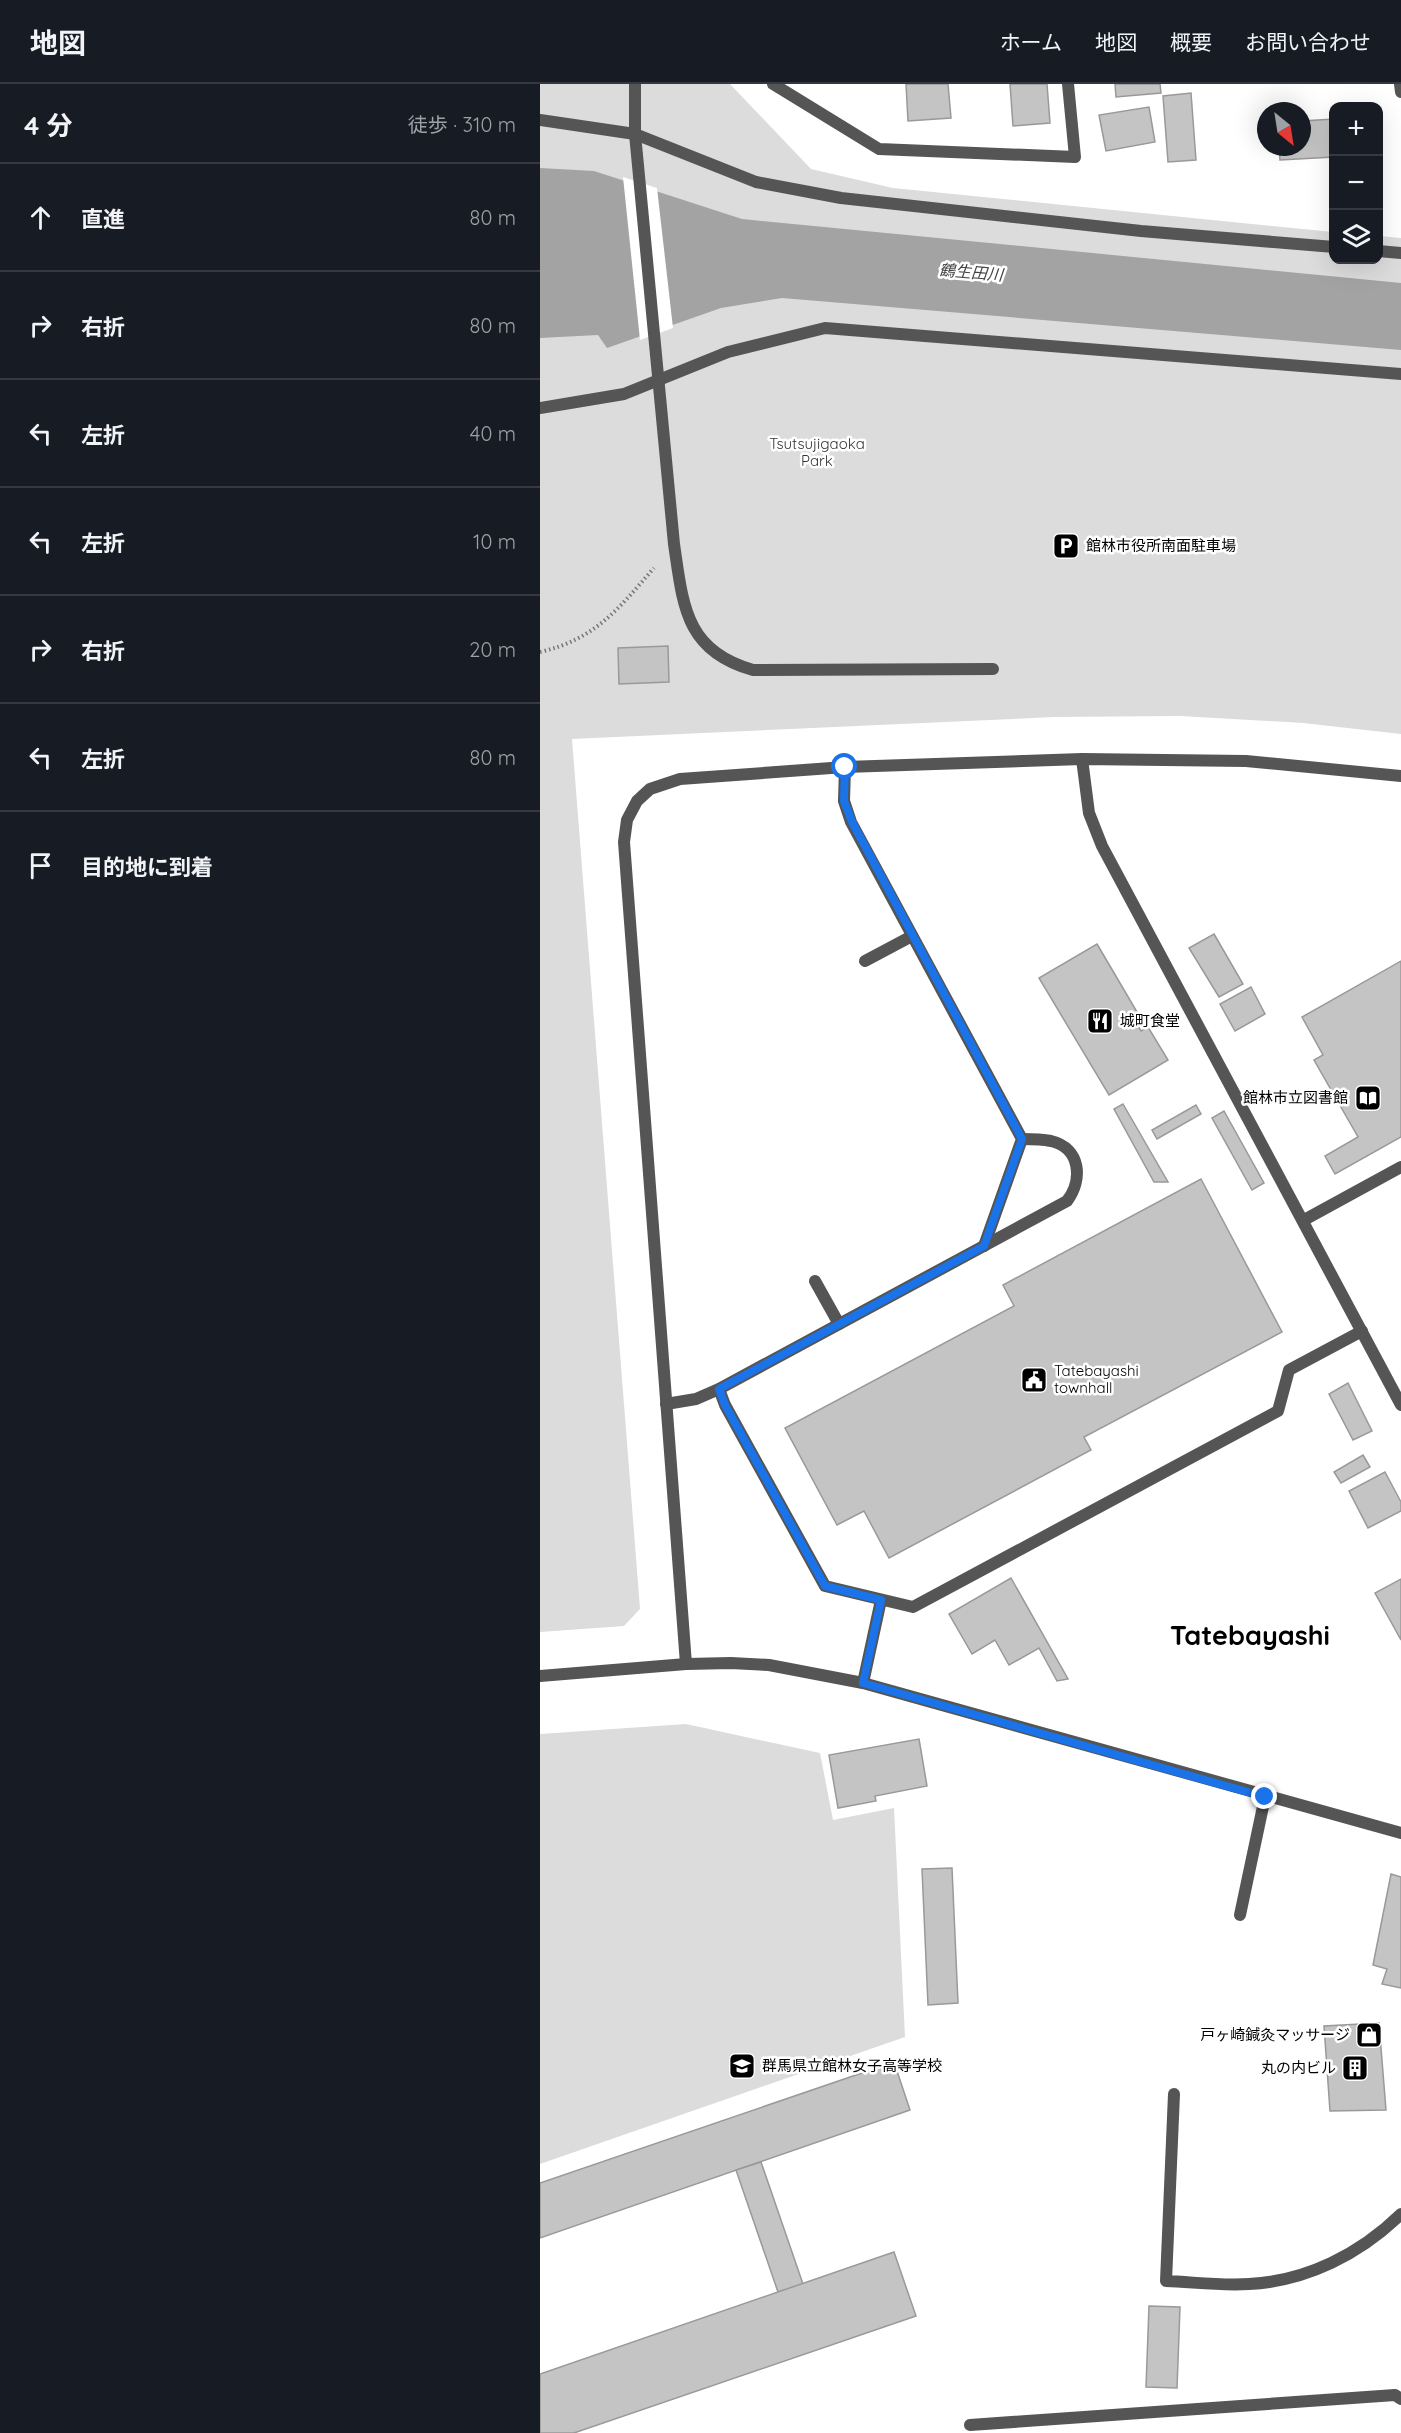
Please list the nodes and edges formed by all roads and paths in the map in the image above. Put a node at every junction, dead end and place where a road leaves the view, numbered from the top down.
1 (636, 84) edge
2 (773, 84) edge
3 (1068, 84) edge
4 (1400, 84) edge
5 (1401, 92) edge
6 (540, 120) edge
7 (635, 134) junction
8 (1329, 247) edge
9 (1383, 251) edge
10 (1401, 253) edge
11 (1401, 374) edge
12 (659, 380) junction
13 (540, 408) edge
14 (674, 544) junction
15 (540, 652) edge
16 (993, 669) dead end
17 (1083, 759) junction
18 (845, 767) junction
19 (1401, 776) edge
20 (912, 936) junction
21 (865, 961) dead end
22 (1022, 1139) junction
23 (1401, 1167) edge
24 (1304, 1220) junction
25 (984, 1246) junction
26 (815, 1281) dead end
27 (839, 1324) junction
28 (1362, 1331) junction
29 (719, 1389) junction
30 (666, 1404) junction
31 (1401, 1405) edge
32 (881, 1600) junction
33 (686, 1664) junction
34 (540, 1676) edge
35 (863, 1683) junction
36 (1265, 1797) junction
37 (1401, 1833) edge
38 (1240, 1915) dead end
39 (1174, 2094) dead end
40 (1401, 2214) edge
41 (1401, 2399) edge
42 (970, 2425) dead end

1 - 7 street
2 - 3 street
4 - 5 street
6 - 7 street
7 - 8 street
7 - 12 street
9 - 10 street
11 - 12 street
12 - 13 street
12 - 14 street
14 - 15 path
14 - 16 street
17 - 18 street
17 - 19 street
17 - 24 street
18 - 20 street
18 - 30 street
20 - 21 street
20 - 22 street
22 - 25 street
22 - 25 street
23 - 24 street
24 - 28 street
25 - 27 street
26 - 27 street
27 - 29 street
28 - 31 street
28 - 32 street
29 - 30 street
29 - 32 street
30 - 33 street
32 - 35 street
33 - 34 street
33 - 35 street
35 - 36 street
36 - 37 street
36 - 38 street
39 - 40 street
41 - 42 street

